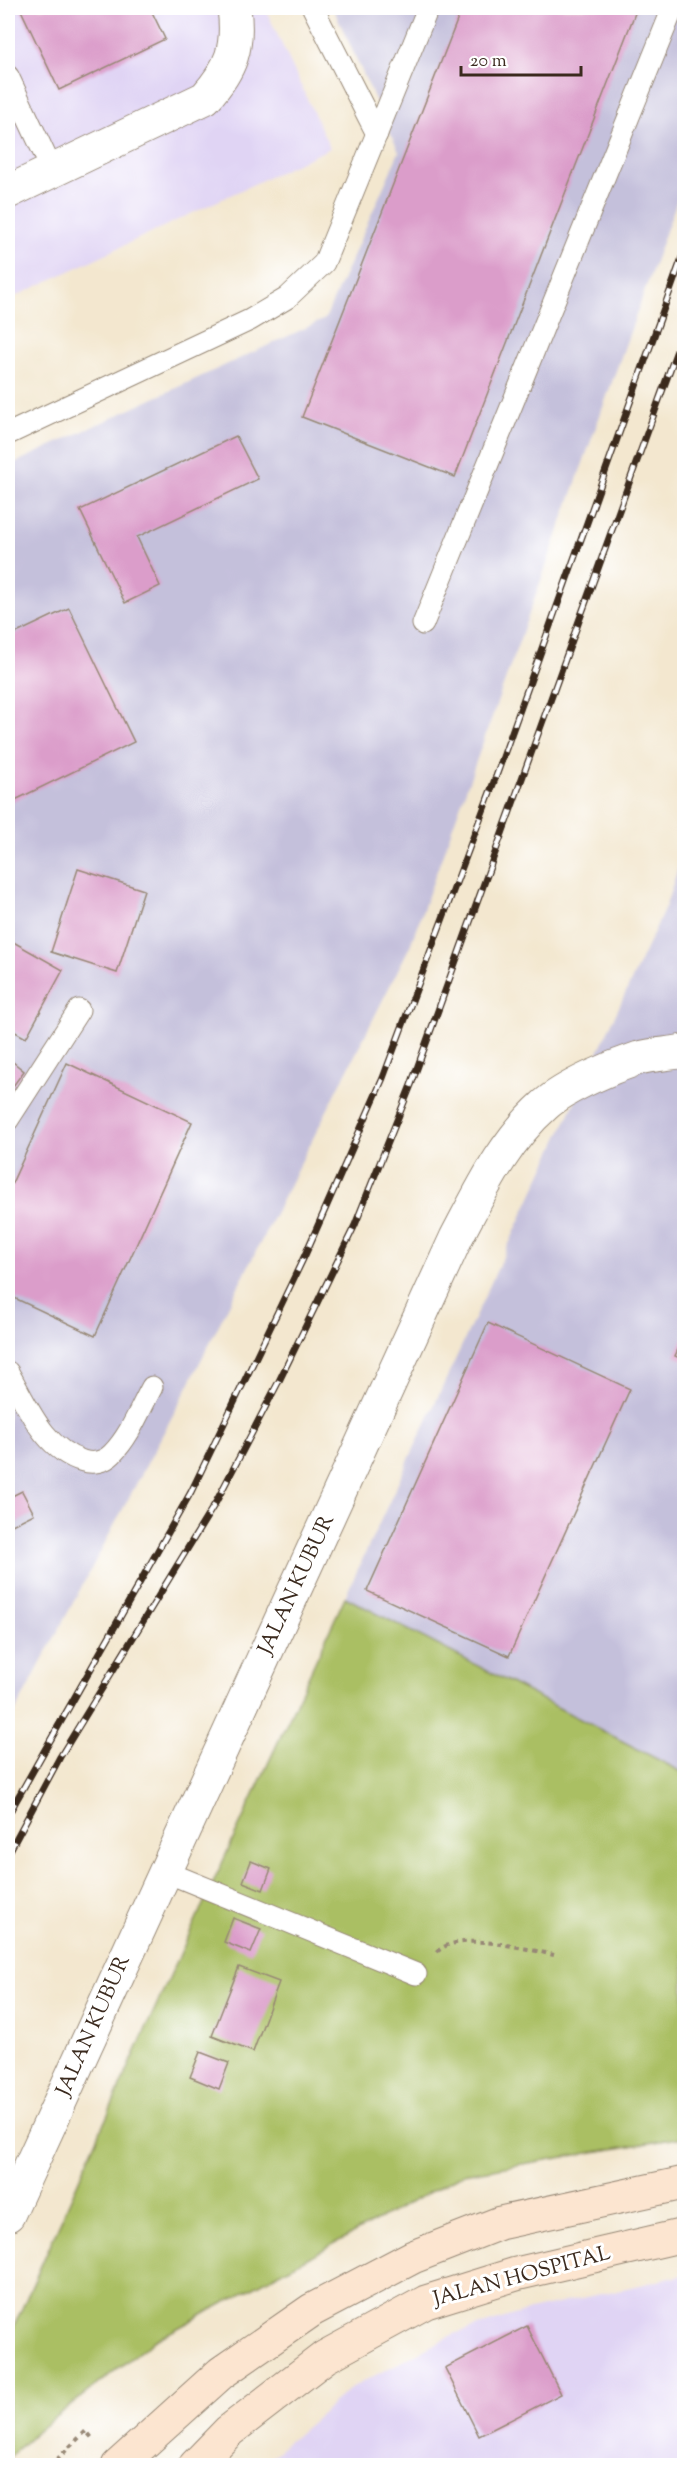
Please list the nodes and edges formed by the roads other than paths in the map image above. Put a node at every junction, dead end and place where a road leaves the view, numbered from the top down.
1 (234, 8) edge
2 (313, 8) edge
3 (428, 8) edge
4 (673, 8) edge
5 (8, 76) edge
6 (377, 134) junction
7 (52, 170) junction
8 (8, 192) edge
9 (8, 434) edge
10 (423, 624) dead end
11 (79, 1010) dead end
12 (684, 1052) edge
13 (8, 1120) edge
14 (8, 1372) edge
15 (152, 1387) dead end
16 (164, 1870) junction
17 (416, 1974) road end
18 (684, 2183) edge
19 (8, 2216) edge
20 (684, 2235) edge
21 (118, 2466) edge
22 (195, 2466) edge

1 - 7 street
2 - 6 lane
3 - 6 lane
4 - 10 lane
5 - 7 lane
6 - 9 lane
7 - 8 street
11 - 13 lane
12 - 16 street, JALAN KUBUR
14 - 15 lane
16 - 17 lane
16 - 19 street, JALAN KUBUR
18 - 21 main road
20 - 22 main road, JALAN HOSPITAL

